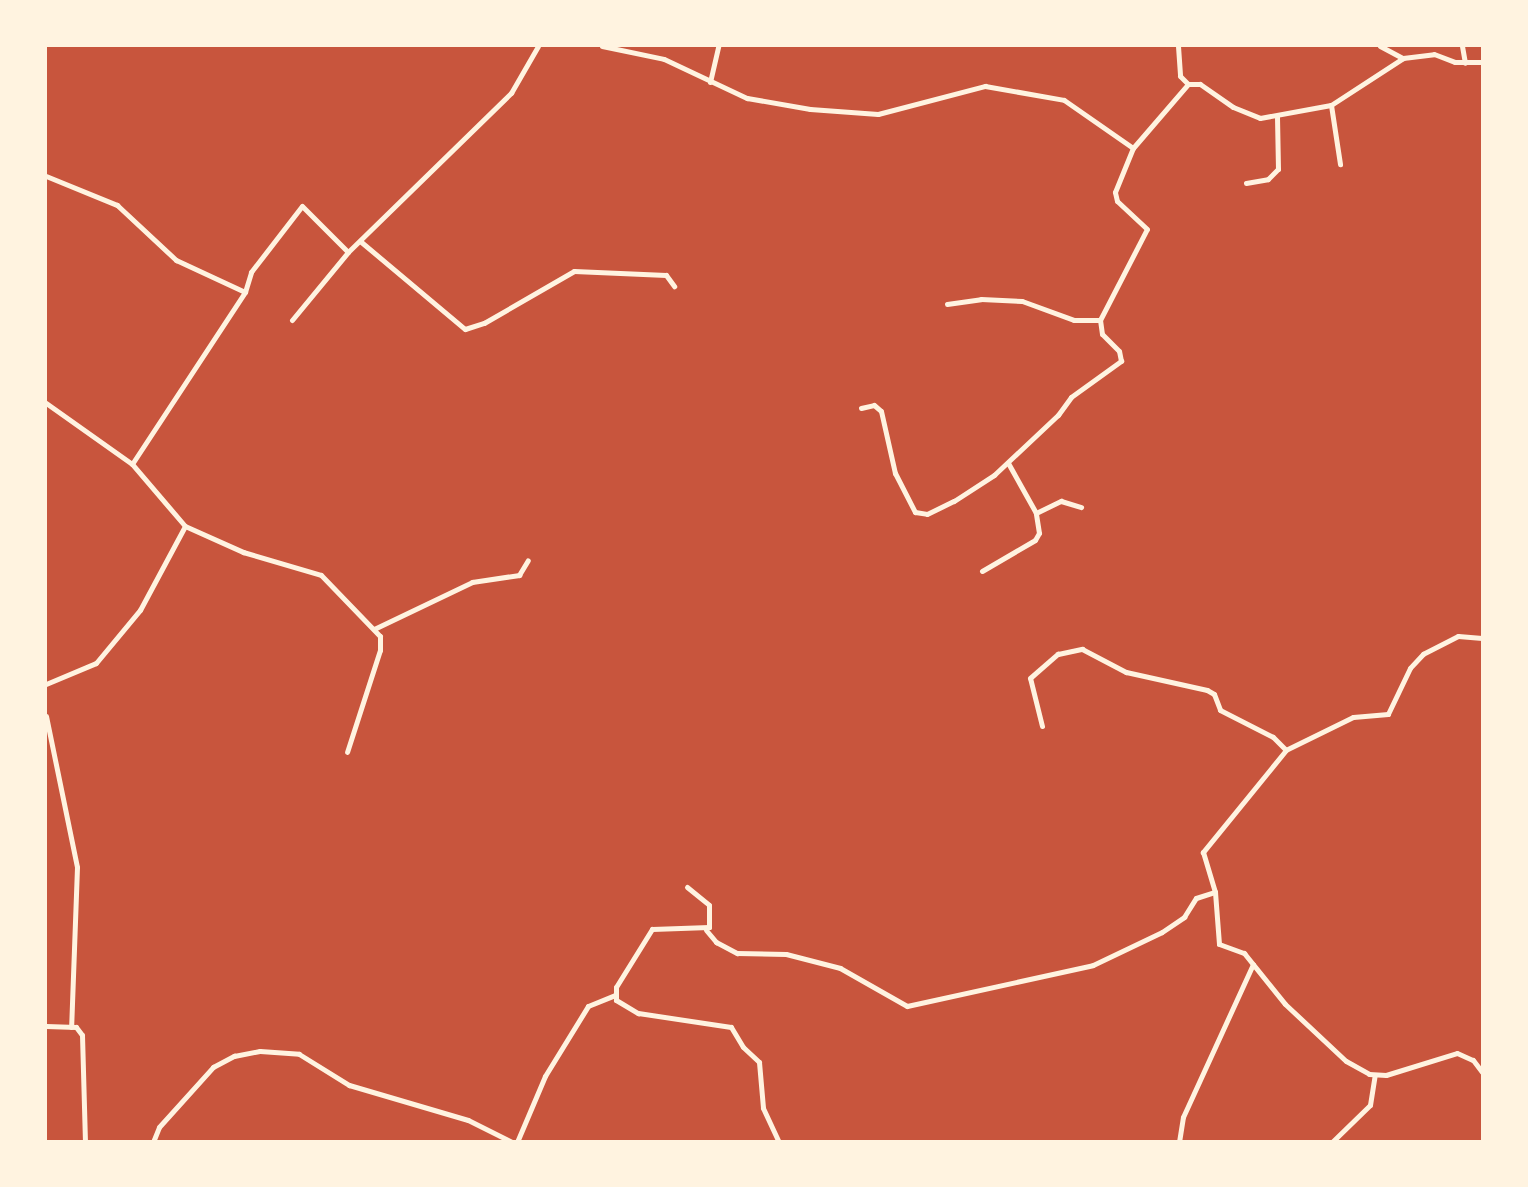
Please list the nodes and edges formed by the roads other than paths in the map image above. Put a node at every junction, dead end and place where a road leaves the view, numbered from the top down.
1 (538, 46) edge
2 (602, 46) edge
3 (718, 46) edge
4 (1178, 46) edge
5 (1380, 46) edge
6 (1433, 46) edge
7 (1462, 46) edge
8 (1434, 54) junction
9 (1403, 58) junction
10 (1482, 62) edge
11 (1465, 63) junction
12 (710, 82) junction
13 (1188, 84) junction
14 (1331, 105) junction
15 (1277, 116) junction
16 (1133, 148) junction
17 (1340, 164) dead end
18 (46, 176) edge
19 (1246, 183) dead end
20 (360, 241) junction
21 (348, 252) junction
22 (674, 286) dead end
23 (245, 292) junction
24 (947, 304) dead end
25 (292, 320) dead end
26 (1100, 320) junction
27 (46, 403) edge
28 (861, 408) dead end
29 (1008, 463) junction
30 (132, 464) junction
31 (1081, 507) dead end
32 (1035, 513) junction
33 (186, 526) junction
34 (528, 560) dead end
35 (982, 571) dead end
36 (374, 629) junction
37 (1482, 638) edge
38 (46, 684) edge
39 (46, 716) edge
40 (1042, 726) dead end
41 (1286, 750) junction
42 (347, 752) dead end
43 (687, 887) dead end
44 (1215, 892) junction
45 (706, 930) junction
46 (1253, 964) junction
47 (615, 996) junction
48 (46, 1026) edge
49 (71, 1027) junction
50 (1482, 1072) edge
51 (1375, 1075) junction
52 (85, 1142) edge
53 (153, 1142) edge
54 (515, 1142) edge
55 (779, 1142) edge
56 (1179, 1142) edge
57 (1332, 1142) edge

1 - 20 street
2 - 12 street
3 - 12 street
4 - 13 street
5 - 9 street
6 - 8 street
7 - 11 street
8 - 9 street
8 - 11 street
9 - 14 street
10 - 11 street
12 - 16 street
13 - 15 street
13 - 16 street
14 - 15 street
14 - 17 street
15 - 19 street
16 - 26 street
18 - 23 street
20 - 21 street
20 - 22 street
21 - 23 street
21 - 25 street
23 - 30 street
24 - 26 street
26 - 29 street
27 - 30 street
28 - 29 street
29 - 32 street
30 - 33 street
31 - 32 street
32 - 35 street
33 - 36 street
33 - 38 street
34 - 36 street
36 - 42 street
37 - 41 street
39 - 49 street
40 - 41 street
41 - 44 street
43 - 45 street
44 - 45 street
44 - 46 street
45 - 47 street
46 - 51 street
46 - 56 street
47 - 54 street
47 - 55 street
48 - 49 street
49 - 52 street
50 - 51 street
51 - 57 street
53 - 54 street

